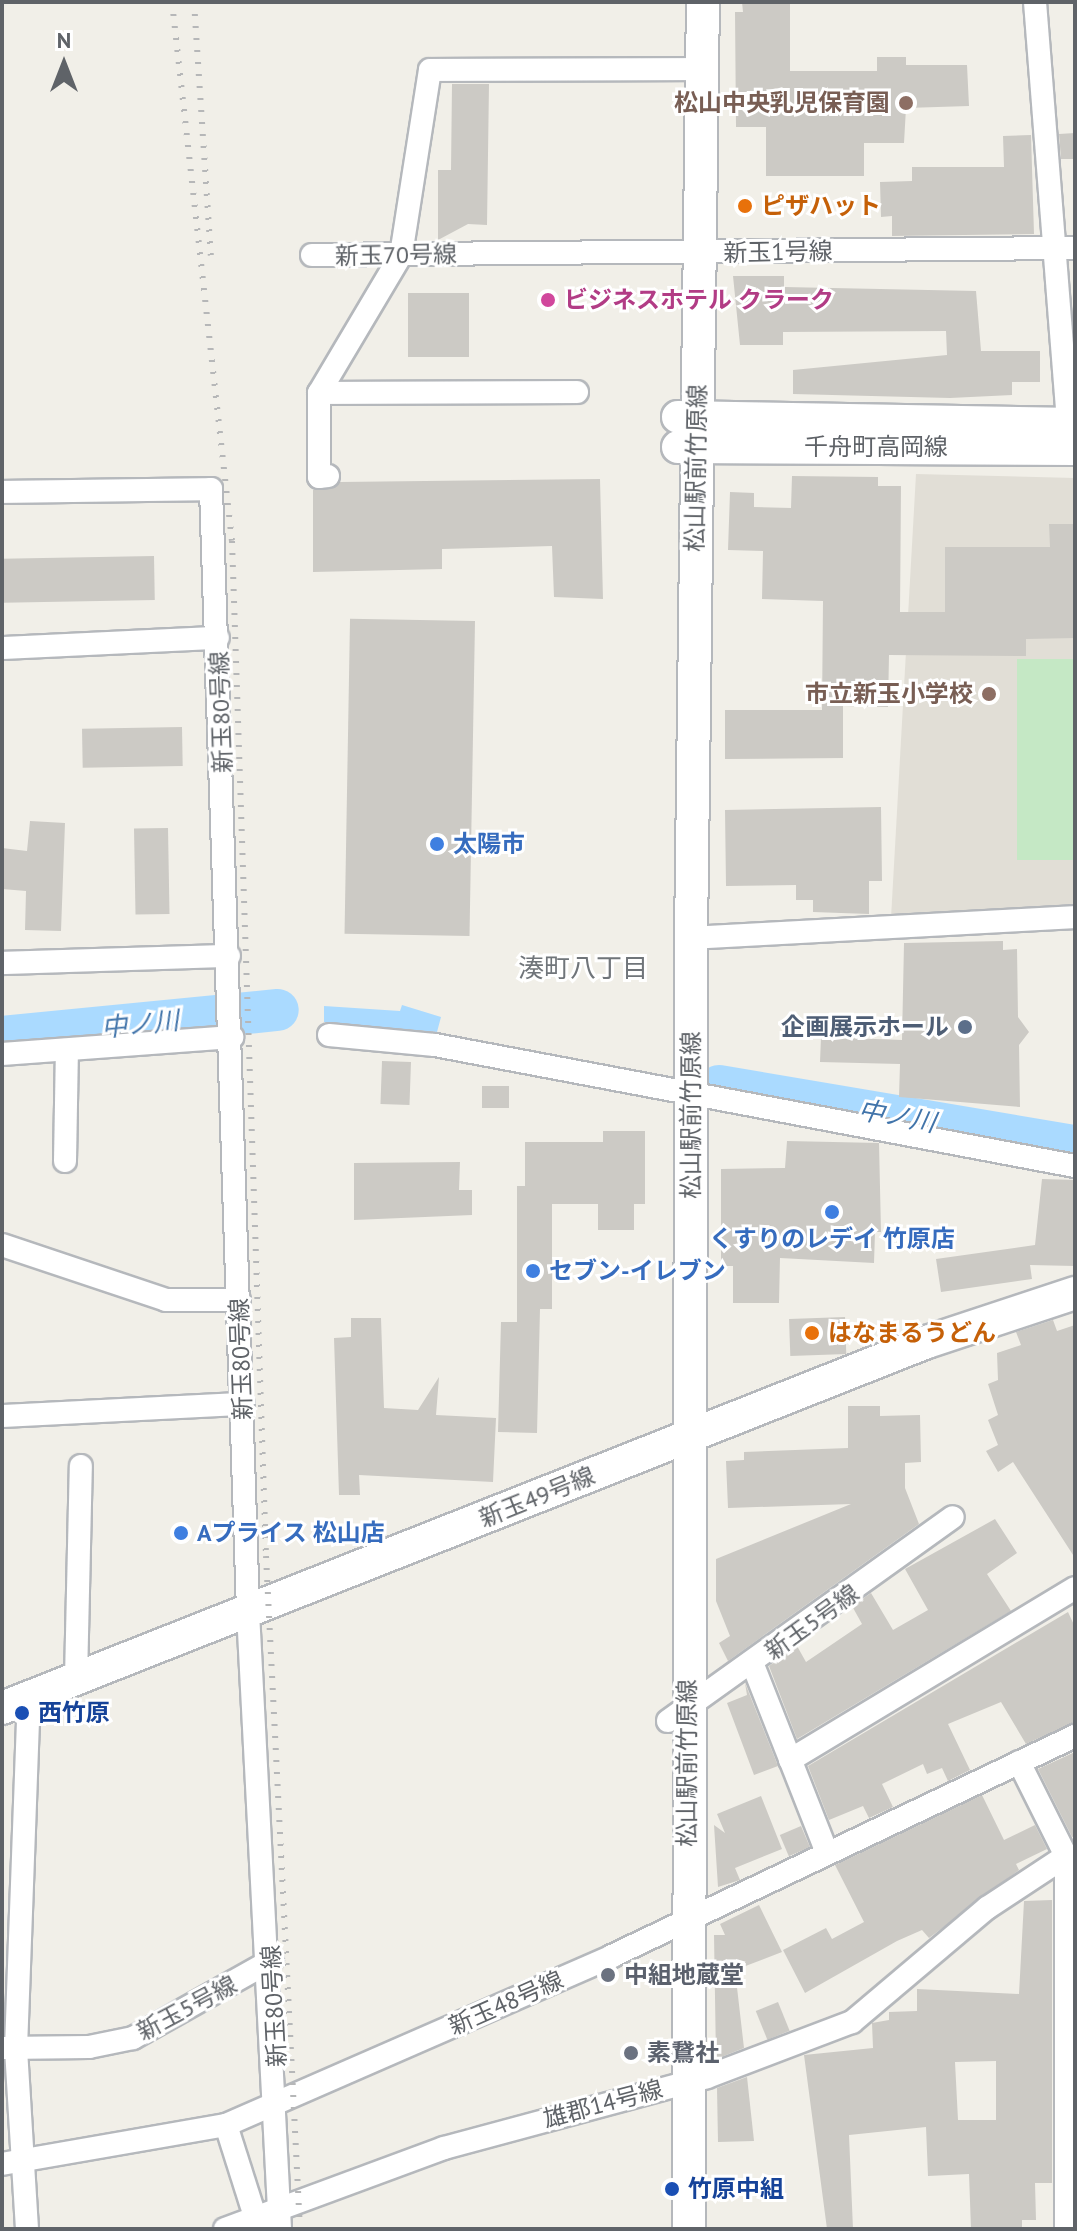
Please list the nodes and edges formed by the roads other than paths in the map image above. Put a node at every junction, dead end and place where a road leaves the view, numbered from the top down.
1 (683, 2) edge
2 (703, 2) edge
3 (1035, 2) edge
4 (693, 69) junction
5 (1066, 248) edge
6 (690, 252) junction
7 (480, 254) joint
8 (312, 255) dead end
9 (401, 255) junction
10 (577, 392) dead end
11 (319, 397) junction
12 (687, 432) junction
13 (1072, 437) edge
14 (323, 476) dead end
15 (2, 492) edge
16 (218, 638) junction
17 (2, 648) edge
18 (1075, 917) edge
19 (682, 939) junction
20 (229, 956) junction
21 (2, 963) edge
22 (231, 1022) junction
23 (329, 1035) dead end
24 (67, 1050) junction
25 (2, 1054) edge
26 (682, 1097) junction
27 (65, 1161) dead end
28 (1075, 1166) edge
29 (2, 1245) edge
30 (1075, 1293) edge
31 (239, 1300) junction
32 (243, 1404) junction
33 (2, 1416) edge
34 (678, 1441) junction
35 (81, 1466) dead end
36 (953, 1517) dead end
37 (1075, 1588) edge
38 (248, 1612) junction
39 (753, 1665) junction
40 (76, 1679) junction
41 (15, 1702) edge
42 (677, 1715) junction
43 (1075, 1736) edge
44 (790, 1760) junction
45 (1019, 1762) junction
46 (826, 1850) junction
47 (1066, 1856) junction
48 (677, 1922) junction
49 (272, 1960) junction
50 (9, 2048) edge
51 (680, 2084) junction
52 (278, 2103) junction
53 (226, 2125) junction
54 (12, 2163) edge
55 (280, 2220) edge
56 (257, 2225) edge
57 (27, 2229) edge
58 (225, 2229) edge
59 (670, 2229) edge
60 (689, 2229) edge
61 (1066, 2229) edge

1 - 4 street, 松山駅前竹原線
2 - 4 street, 松山駅前竹原線
3 - 5 street
4 - 6 street, 松山駅前竹原線
4 - 9 street
5 - 6 street, 新玉1号線
5 - 13 street
6 - 7 street, 新玉1号線
6 - 12 street, 松山駅前竹原線
7 - 9 street, 新玉70号線
8 - 9 street, 新玉70号線
9 - 11 street
10 - 11 street
11 - 14 street
12 - 13 street, 千舟町高岡線
12 - 19 street, 松山駅前竹原線
15 - 16 street, 新玉80号線
16 - 17 street
16 - 20 street, 新玉80号線
18 - 19 street
19 - 26 street, 松山駅前竹原線
20 - 21 street
20 - 22 street, 新玉80号線
22 - 24 street
22 - 31 street, 新玉80号線
23 - 26 street
24 - 25 street
24 - 27 street
26 - 28 street
26 - 34 street, 松山駅前竹原線
29 - 31 street
30 - 34 street, 新玉49号線
31 - 32 street, 新玉80号線
32 - 33 street
32 - 38 street, 新玉80号線
34 - 38 street, 新玉49号線
34 - 42 street, 松山駅前竹原線
35 - 40 street
36 - 39 street, 新玉5号線
37 - 44 street
38 - 40 street, 新玉49号線
38 - 49 street, 新玉80号線
39 - 42 street, 新玉5号線
39 - 44 street
40 - 41 street, 新玉49号線
41 - 50 street
42 - 48 street, 松山駅前竹原線
43 - 45 street, 新玉48号線
44 - 46 street
45 - 46 street, 新玉48号線
45 - 47 street
46 - 48 street, 新玉48号線
47 - 51 street, 雄郡14号線
47 - 61 street
48 - 51 street, 松山駅前竹原線
48 - 52 street, 新玉48号線
49 - 50 street, 新玉5号線
49 - 52 street, 新玉80号線
50 - 54 street
51 - 55 street, 雄郡14号線
51 - 59 street, 松山駅前竹原線
51 - 60 street, 松山駅前竹原線
52 - 53 street, 新玉48号線
52 - 55 street, 新玉80号線
53 - 54 street, 新玉48号線
53 - 56 street
54 - 57 street
55 - 56 street, 雄郡14号線
56 - 58 street, 雄郡14号線

